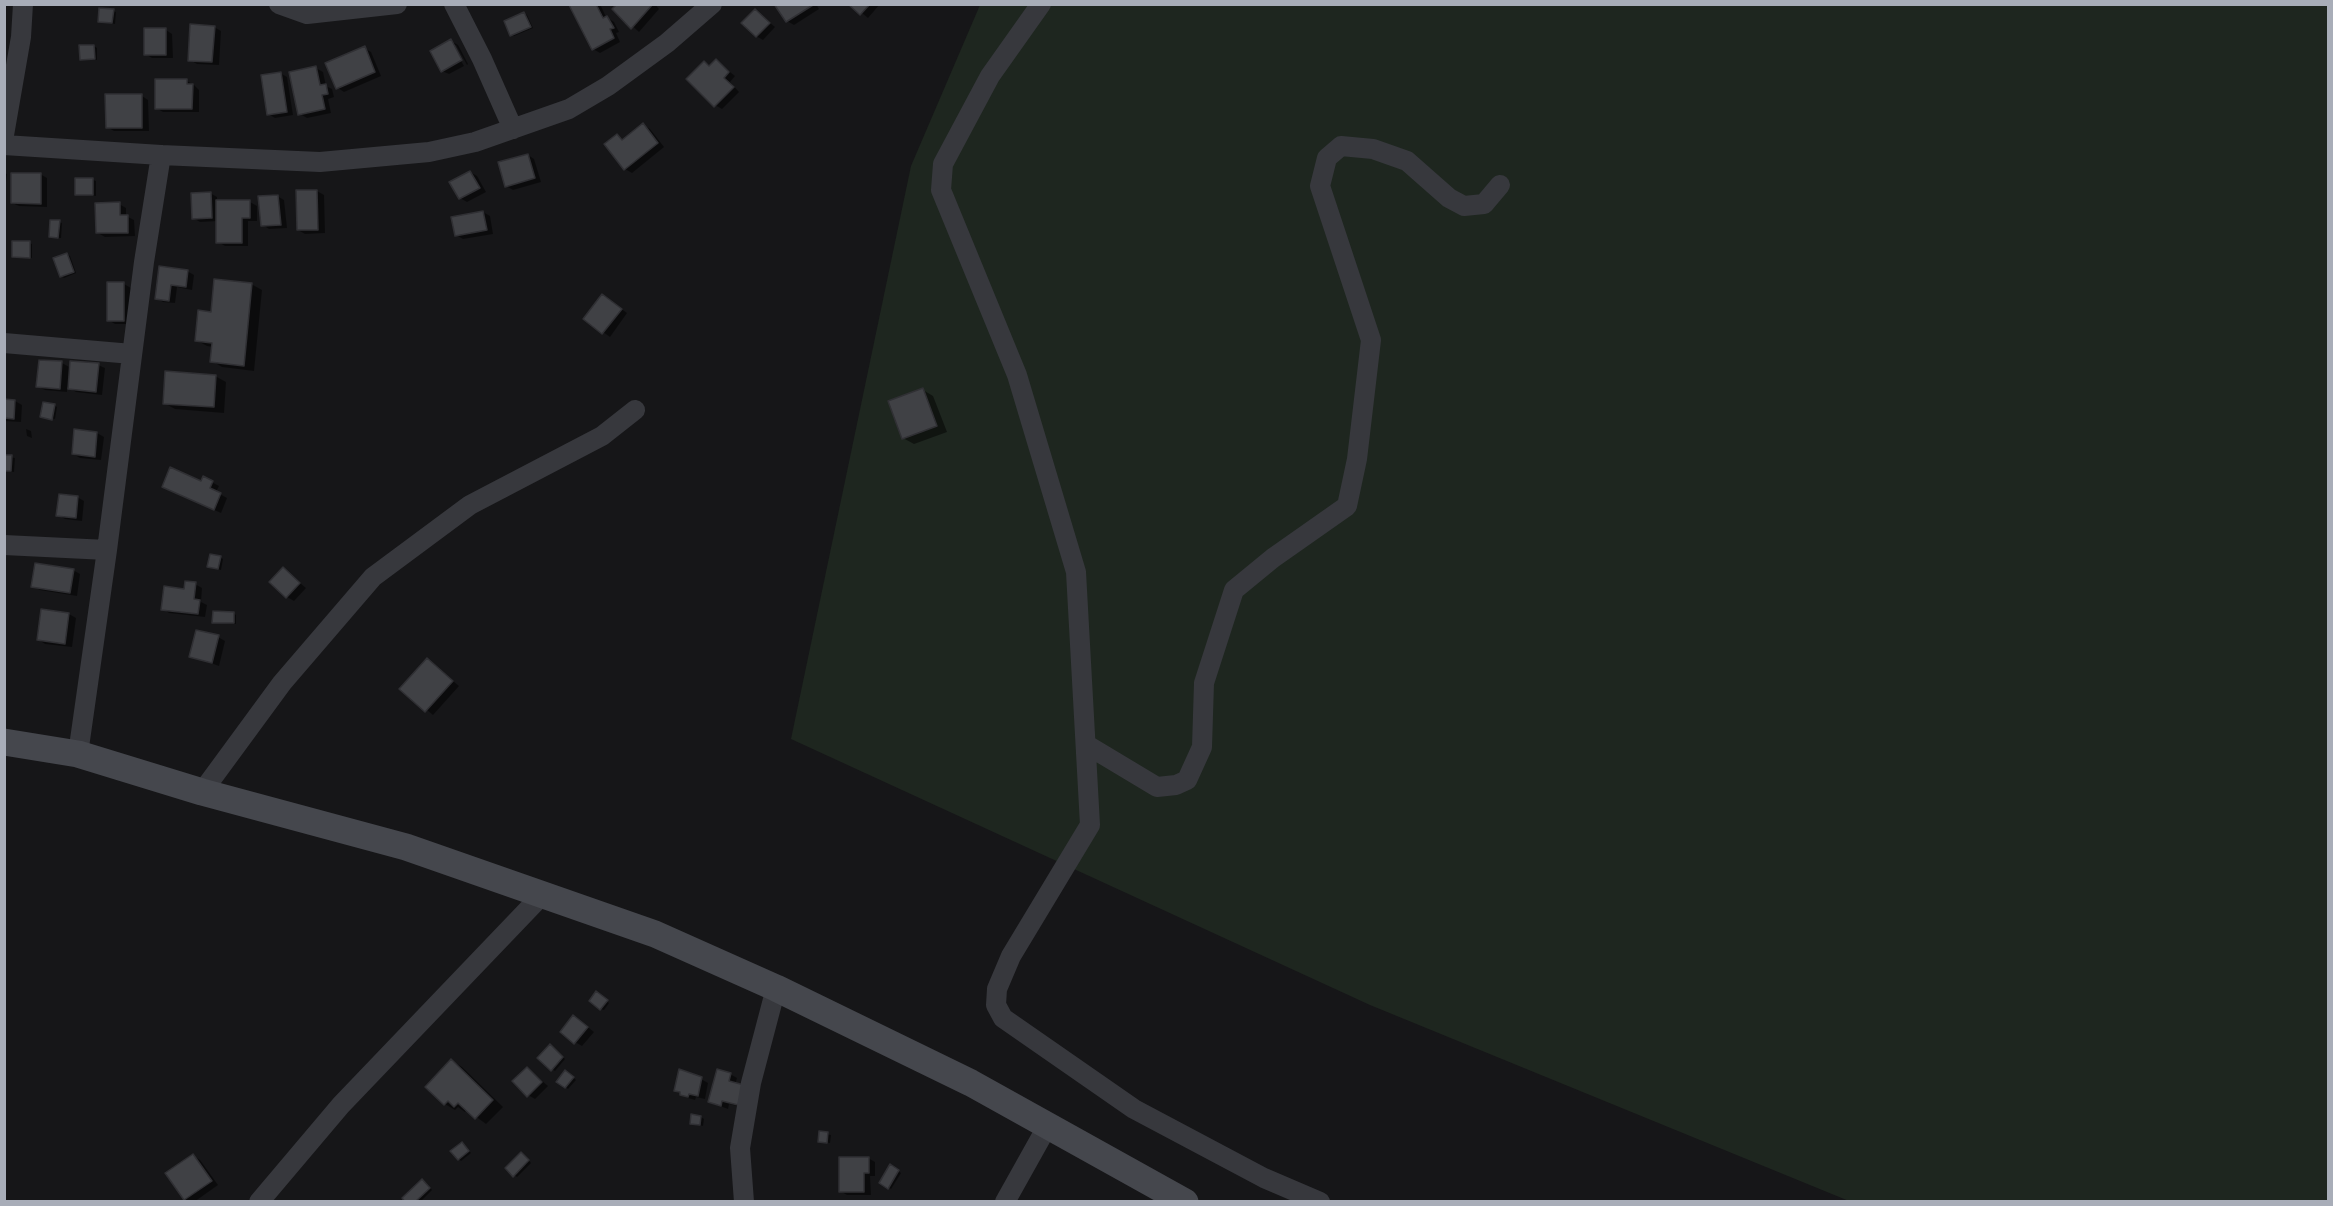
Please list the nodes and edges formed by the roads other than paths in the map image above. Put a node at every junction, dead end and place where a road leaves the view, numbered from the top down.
1 (23, 4) edge
2 (279, 4) edge
3 (397, 4) edge
4 (454, 4) edge
5 (712, 4) edge
6 (1041, 4) edge
7 (513, 129) junction
8 (4, 135) edge
9 (4, 145) edge
10 (161, 155) junction
11 (1500, 185) dead end
12 (4, 343) edge
13 (132, 354) junction
14 (634, 410) dead end
15 (4, 545) edge
16 (107, 550) junction
17 (4, 742) edge
18 (1087, 746) junction
19 (78, 754) junction
20 (202, 792) junction
21 (543, 894) junction
22 (776, 988) junction
23 (1048, 1125) junction
24 (259, 1202) edge
25 (744, 1202) edge
26 (1005, 1202) edge
27 (1185, 1202) edge
28 (1320, 1202) edge

1 - 8 street
2 - 3 street
4 - 7 street
5 - 7 street
6 - 18 street
7 - 10 street
9 - 10 street
10 - 13 street
11 - 18 street
12 - 13 street
13 - 16 street
14 - 20 street
15 - 16 street
16 - 19 street
17 - 19 main road
18 - 28 street
19 - 20 main road
20 - 21 main road
21 - 22 main road
21 - 24 street
22 - 23 main road
22 - 25 street
23 - 26 street
23 - 27 main road

